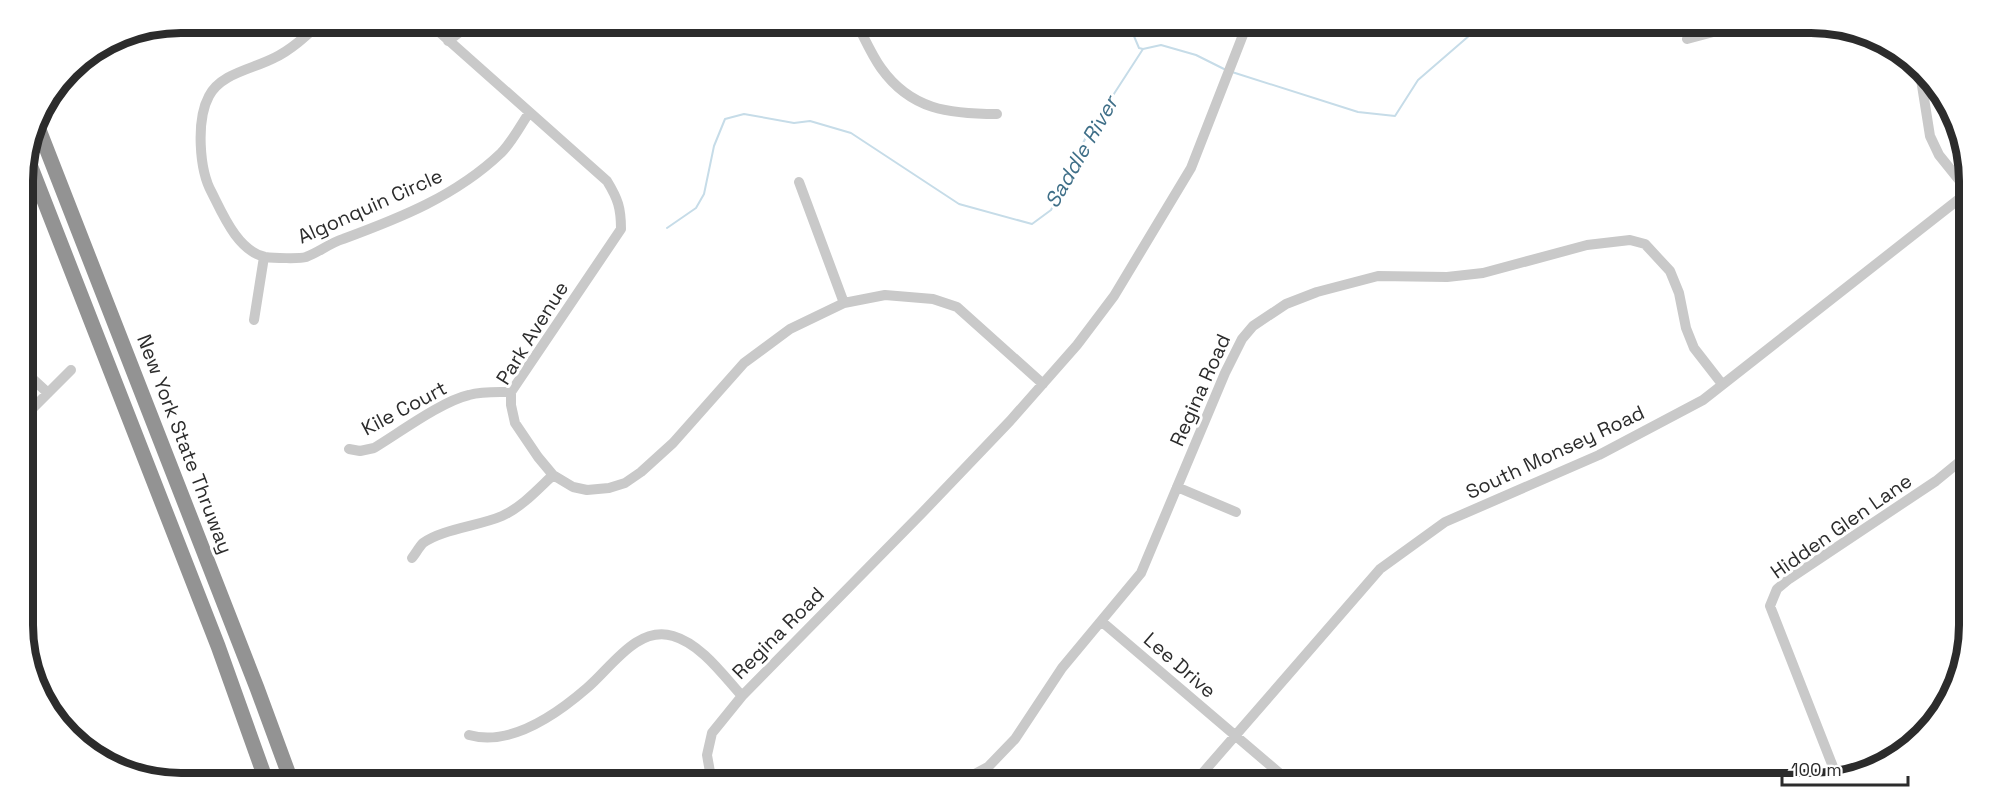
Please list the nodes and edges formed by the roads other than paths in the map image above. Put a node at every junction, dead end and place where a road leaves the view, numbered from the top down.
1 (309, 33) edge
2 (440, 33) edge
3 (458, 33) edge
4 (862, 33) edge
5 (1244, 33) edge
6 (1710, 33) edge
7 (1687, 39) dead end
8 (448, 41) junction
9 (1922, 83) edge
10 (529, 112) junction
11 (997, 114) dead end
12 (41, 134) edge
13 (33, 172) edge
14 (1959, 180) edge
15 (799, 182) dead end
16 (1959, 198) edge
17 (264, 257) junction
18 (844, 303) junction
19 (254, 320) dead end
20 (71, 370) dead end
21 (33, 379) edge
22 (1043, 384) junction
23 (1722, 384) junction
24 (511, 392) junction
25 (48, 393) junction
26 (33, 408) edge
27 (349, 449) dead end
28 (1959, 462) edge
29 (553, 475) junction
30 (1177, 487) junction
31 (1236, 512) dead end
32 (412, 558) dead end
33 (1101, 621) junction
34 (742, 696) junction
35 (469, 735) dead end
36 (1236, 736) junction
37 (1835, 771) edge
38 (263, 773) edge
39 (288, 773) edge
40 (711, 773) edge
41 (977, 773) edge
42 (1203, 773) edge
43 (1279, 773) edge

1 - 17 street
2 - 8 street, Park Avenue
3 - 8 street
4 - 11 street
5 - 22 street, Regina Road
6 - 7 street
8 - 10 street, Park Avenue
9 - 14 street
10 - 17 street, Algonquin Circle
10 - 24 street, Park Avenue
12 - 39 highway, New York State Thruway
13 - 38 highway
15 - 18 street
16 - 23 street, South Monsey Road
17 - 19 street
18 - 22 street, Park Avenue
18 - 29 street, Park Avenue
20 - 25 street
21 - 25 street
22 - 34 street, Regina Road
23 - 30 street, Regina Road
23 - 36 street, South Monsey Road
24 - 27 street, Kile Court
24 - 29 street, Park Avenue
25 - 26 street
28 - 37 street, Hidden Glen Lane
29 - 32 street
30 - 31 street
30 - 33 street, Regina Road
33 - 36 street, Lee Drive
33 - 41 street, Regina Road
34 - 35 street
34 - 40 street, Regina Road
36 - 42 street, South Monsey Road
36 - 43 street, Lee Drive

